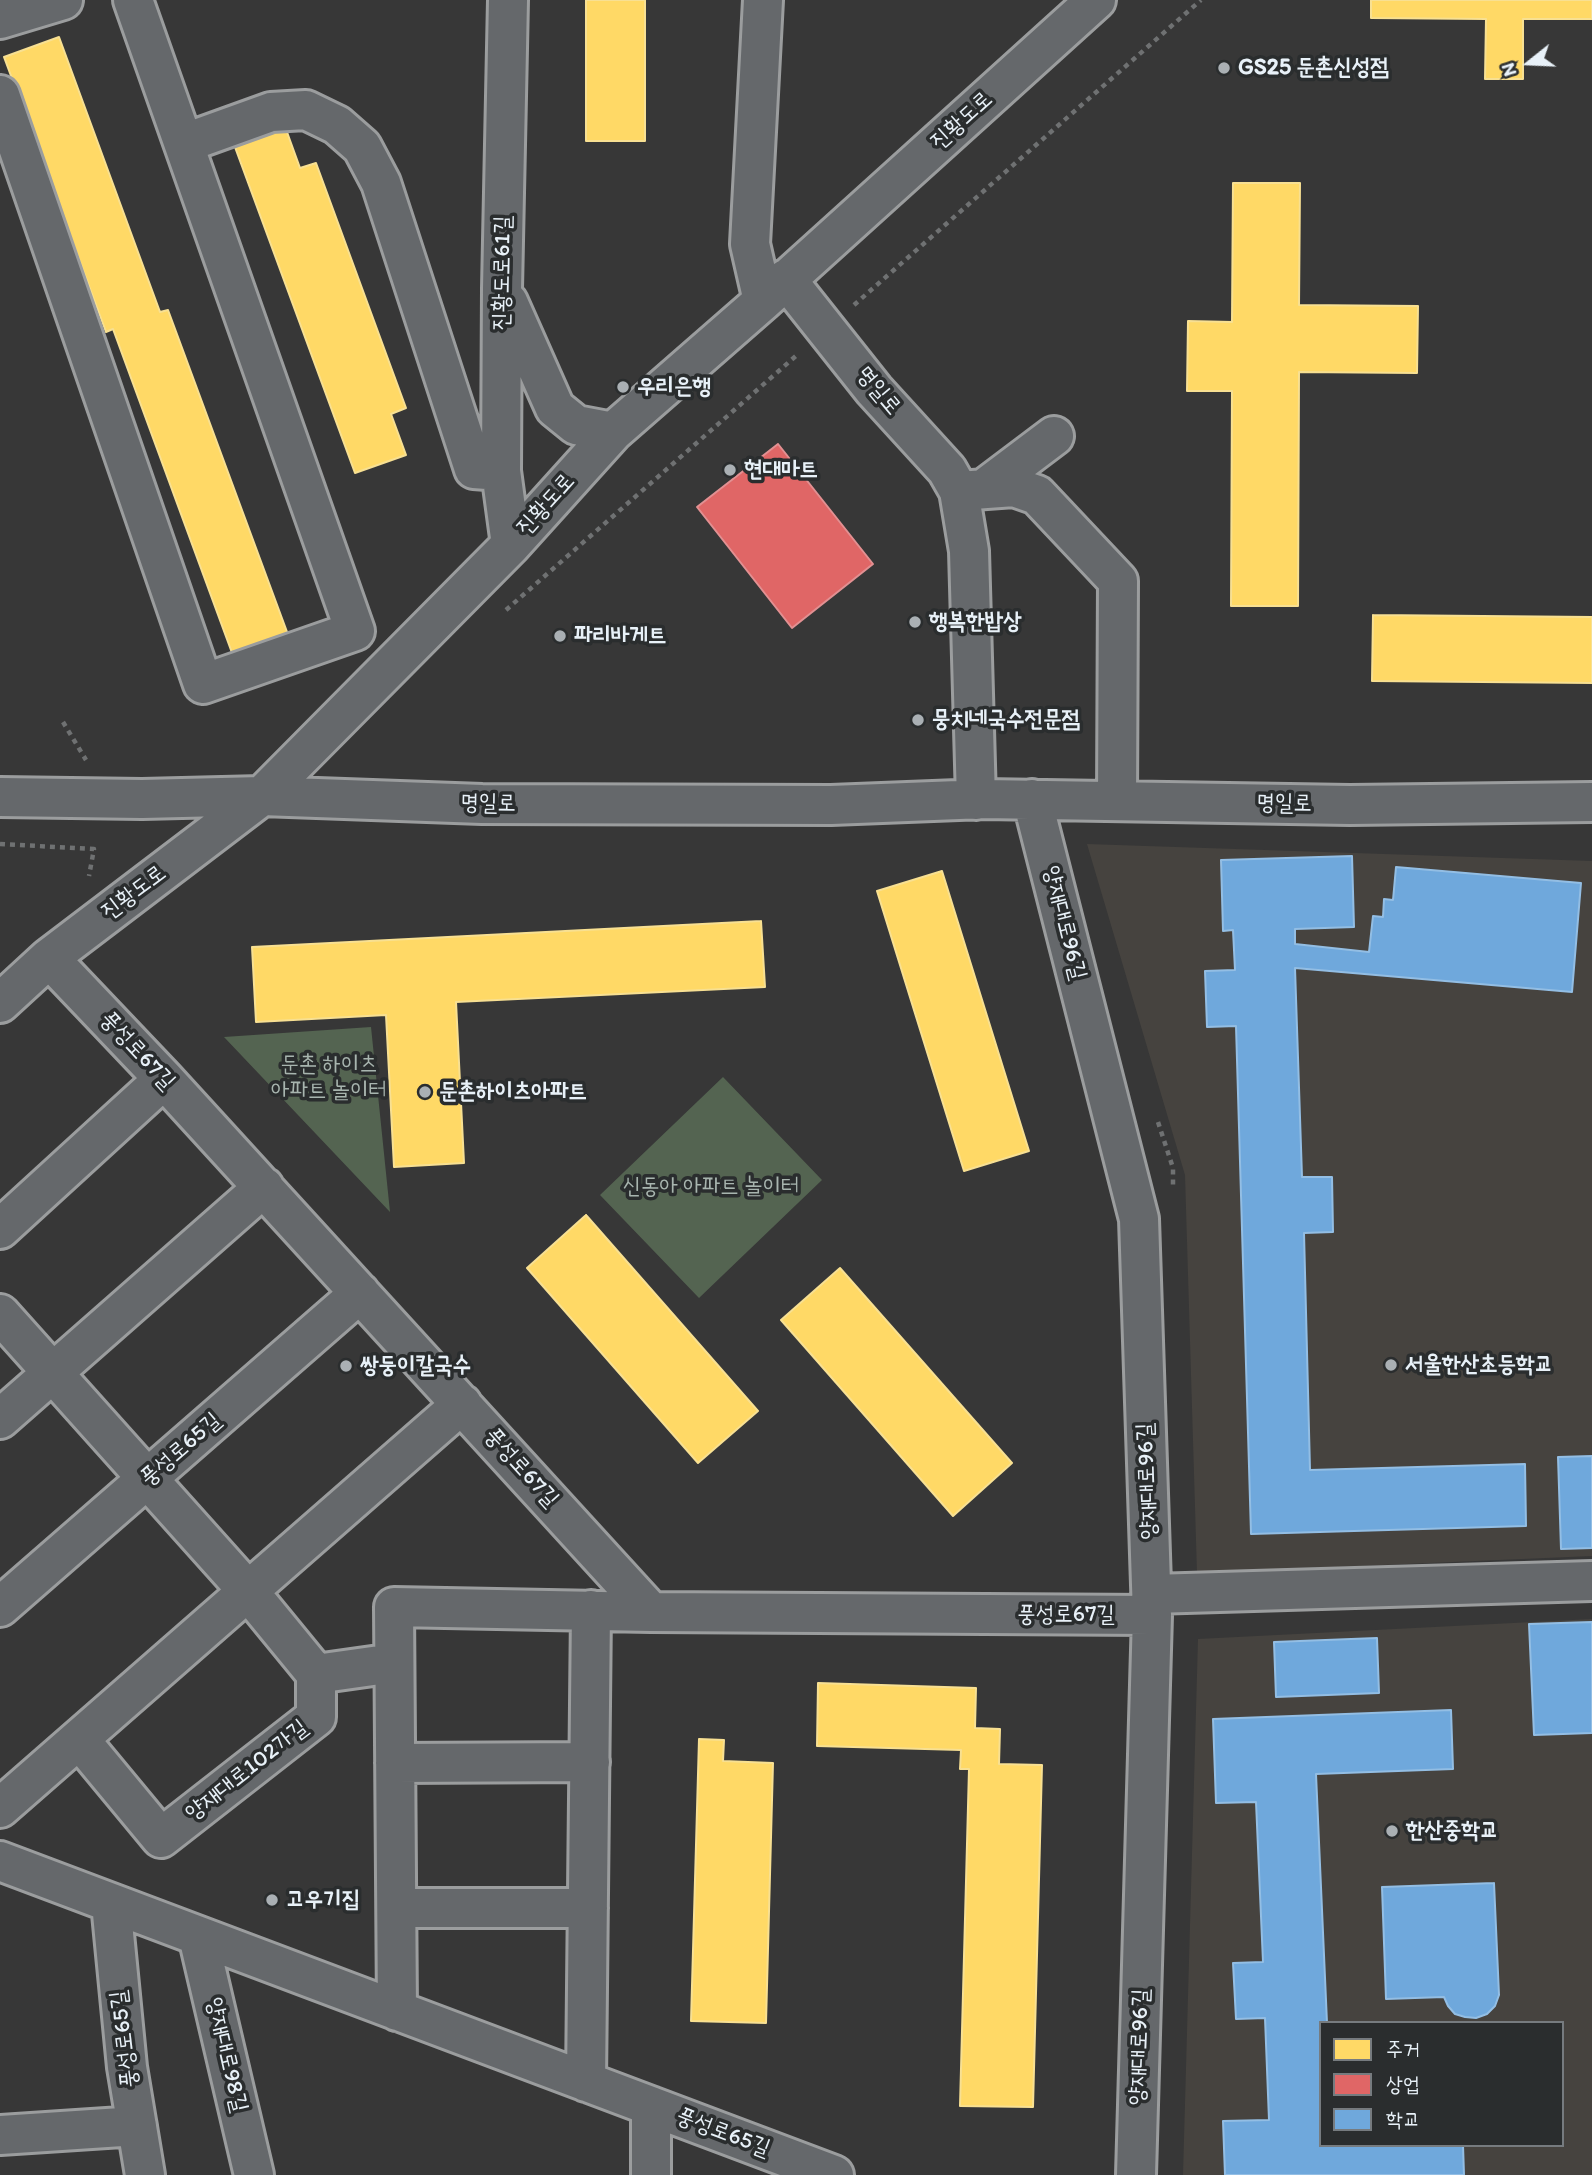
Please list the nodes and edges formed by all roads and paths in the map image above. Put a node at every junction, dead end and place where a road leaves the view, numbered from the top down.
1 (63, 0) edge
2 (133, 0) edge
3 (508, 0) edge
4 (764, 0) edge
5 (1201, 0) edge
6 (1092, 2) edge
7 (0, 19) edge
8 (0, 95) edge
9 (185, 143) junction
10 (502, 289) junction
11 (775, 290) junction
12 (827, 329) junction
13 (613, 432) junction
14 (1054, 436) dead end
15 (501, 471) junction
16 (972, 490) junction
17 (511, 545) junction
18 (501, 614) dead end
19 (262, 796) junction
20 (0, 797) edge
21 (1032, 799) junction
22 (976, 800) junction
23 (1117, 801) junction
24 (1592, 802) edge
25 (0, 844) edge
26 (87, 887) dead end
27 (49, 958) junction
28 (0, 1003) edge
29 (164, 1079) junction
30 (1156, 1117) dead end
31 (264, 1187) junction
32 (1174, 1196) dead end
33 (0, 1229) edge
34 (360, 1293) junction
35 (0, 1314) edge
36 (53, 1373) junction
37 (463, 1404) junction
38 (0, 1419) edge
39 (149, 1479) junction
40 (1592, 1581) edge
41 (248, 1591) junction
42 (1152, 1605) junction
43 (0, 1607) edge
44 (591, 1610) junction
45 (651, 1612) junction
46 (394, 1663) junction
47 (316, 1674) junction
48 (79, 1739) junction
49 (590, 1762) junction
50 (395, 1763) junction
51 (0, 1808) edge
52 (0, 1861) edge
53 (111, 1903) junction
54 (397, 1908) junction
55 (588, 1909) junction
56 (198, 1936) junction
57 (397, 2011) junction
58 (586, 2082) junction
59 (651, 2106) junction
60 (137, 2126) junction
61 (0, 2135) edge
62 (755, 2160) edge
63 (145, 2175) edge
64 (254, 2175) edge
65 (651, 2175) edge
66 (834, 2175) edge
67 (1136, 2175) edge

1 - 7 street
2 - 9 street
3 - 10 street, 진황도로61길
4 - 11 street
5 - 12 path
6 - 11 street, 진황도로
8 - 9 street
9 - 15 street
10 - 13 street
10 - 15 street, 진황도로61길
11 - 12 street, 명일로
11 - 13 street, 진황도로
12 - 16 street, 명일로
12 - 18 path
13 - 17 street, 진황도로
14 - 16 street
15 - 17 street, 진황도로61길
16 - 22 street, 명일로
16 - 23 street
17 - 19 street, 진황도로
19 - 20 street, 명일로
19 - 22 street, 명일로
19 - 27 street, 진황도로
21 - 22 street, 명일로
21 - 23 street, 명일로
21 - 42 street, 양재대로96길
23 - 24 street, 명일로
25 - 26 path
27 - 28 street, 진황도로
27 - 29 street, 풍성로67길
29 - 31 street, 풍성로67길
29 - 33 street
30 - 32 path
31 - 34 street, 풍성로67길
31 - 36 street
34 - 37 street, 풍성로67길
34 - 39 street, 풍성로65길
35 - 36 street
36 - 38 street
36 - 39 street
37 - 41 street
37 - 45 street, 풍성로67길
39 - 41 street
39 - 43 street, 풍성로65길
40 - 42 street, 풍성로67길
41 - 47 street
41 - 48 street
42 - 45 street, 풍성로67길
42 - 67 street, 양재대로96길
44 - 45 street
44 - 46 street
44 - 49 street
46 - 47 street
46 - 50 street
47 - 48 street, 양재대로102가길
48 - 51 street
49 - 50 street
49 - 55 street
50 - 54 street
52 - 53 street, 풍성로65길
53 - 56 street, 풍성로65길
53 - 60 street, 풍성로65길
54 - 55 street
54 - 57 street
55 - 58 street
56 - 57 street, 풍성로65길
56 - 64 street, 양재대로98길
57 - 58 street, 풍성로65길
58 - 59 street, 풍성로65길
59 - 62 street, 풍성로65길
59 - 65 street, 풍성로65길
60 - 61 street
60 - 63 street, 풍성로65길
62 - 66 street, 풍성로65길

